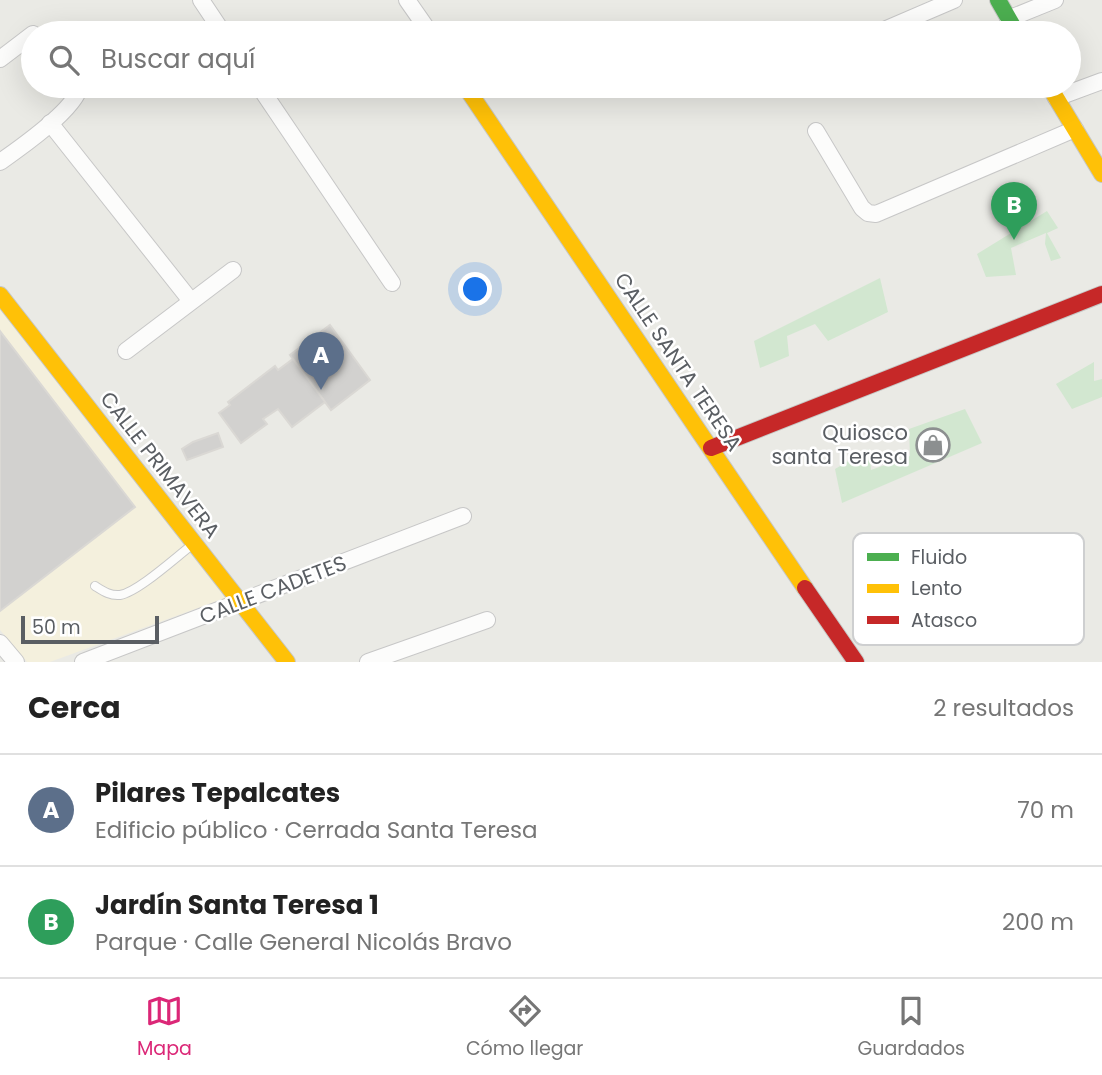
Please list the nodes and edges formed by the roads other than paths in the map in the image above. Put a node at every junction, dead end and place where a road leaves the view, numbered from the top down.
1 (201, 0) edge
2 (407, 0) edge
3 (954, 0) edge
4 (998, 0) edge
5 (1055, 0) edge
6 (1008, 19) joint
7 (215, 21) edge
8 (422, 21) edge
9 (905, 21) edge
10 (21, 44) edge
11 (0, 59) edge
12 (1102, 81) edge
13 (1081, 86) edge
14 (74, 98) edge
15 (267, 98) edge
16 (473, 98) edge
17 (1056, 98) edge
18 (50, 123) junction
19 (1075, 129) junction
20 (816, 131) dead end
21 (0, 162) edge
22 (1102, 174) edge
23 (233, 270) dead end
24 (392, 283) dead end
25 (0, 295) edge
26 (1102, 295) edge
27 (191, 301) junction
28 (126, 351) dead end
29 (711, 447) junction
30 (463, 516) dead end
31 (194, 543) junction
32 (95, 586) dead end
33 (241, 602) junction
34 (486, 620) dead end
35 (0, 643) edge
36 (16, 662) edge
37 (82, 662) edge
38 (287, 662) edge
39 (368, 662) edge
40 (856, 662) edge

1 - 7 street
2 - 8 street
3 - 9 street
4 - 6 street
5 - 6 street
10 - 11 street
12 - 13 street
14 - 18 street
15 - 24 street
16 - 29 street, CALLE SANTA TERESA
17 - 19 street
18 - 21 street
18 - 27 street
19 - 20 street
19 - 22 street
23 - 27 street
25 - 31 street, CALLE PRIMAVERA
26 - 29 street
27 - 28 street
29 - 40 street, CALLE SANTA TERESA
30 - 33 street, CALLE CADETES
31 - 32 lane
31 - 33 street, CALLE PRIMAVERA
33 - 37 street, CALLE CADETES
33 - 38 street, CALLE PRIMAVERA
34 - 39 street
35 - 36 street

